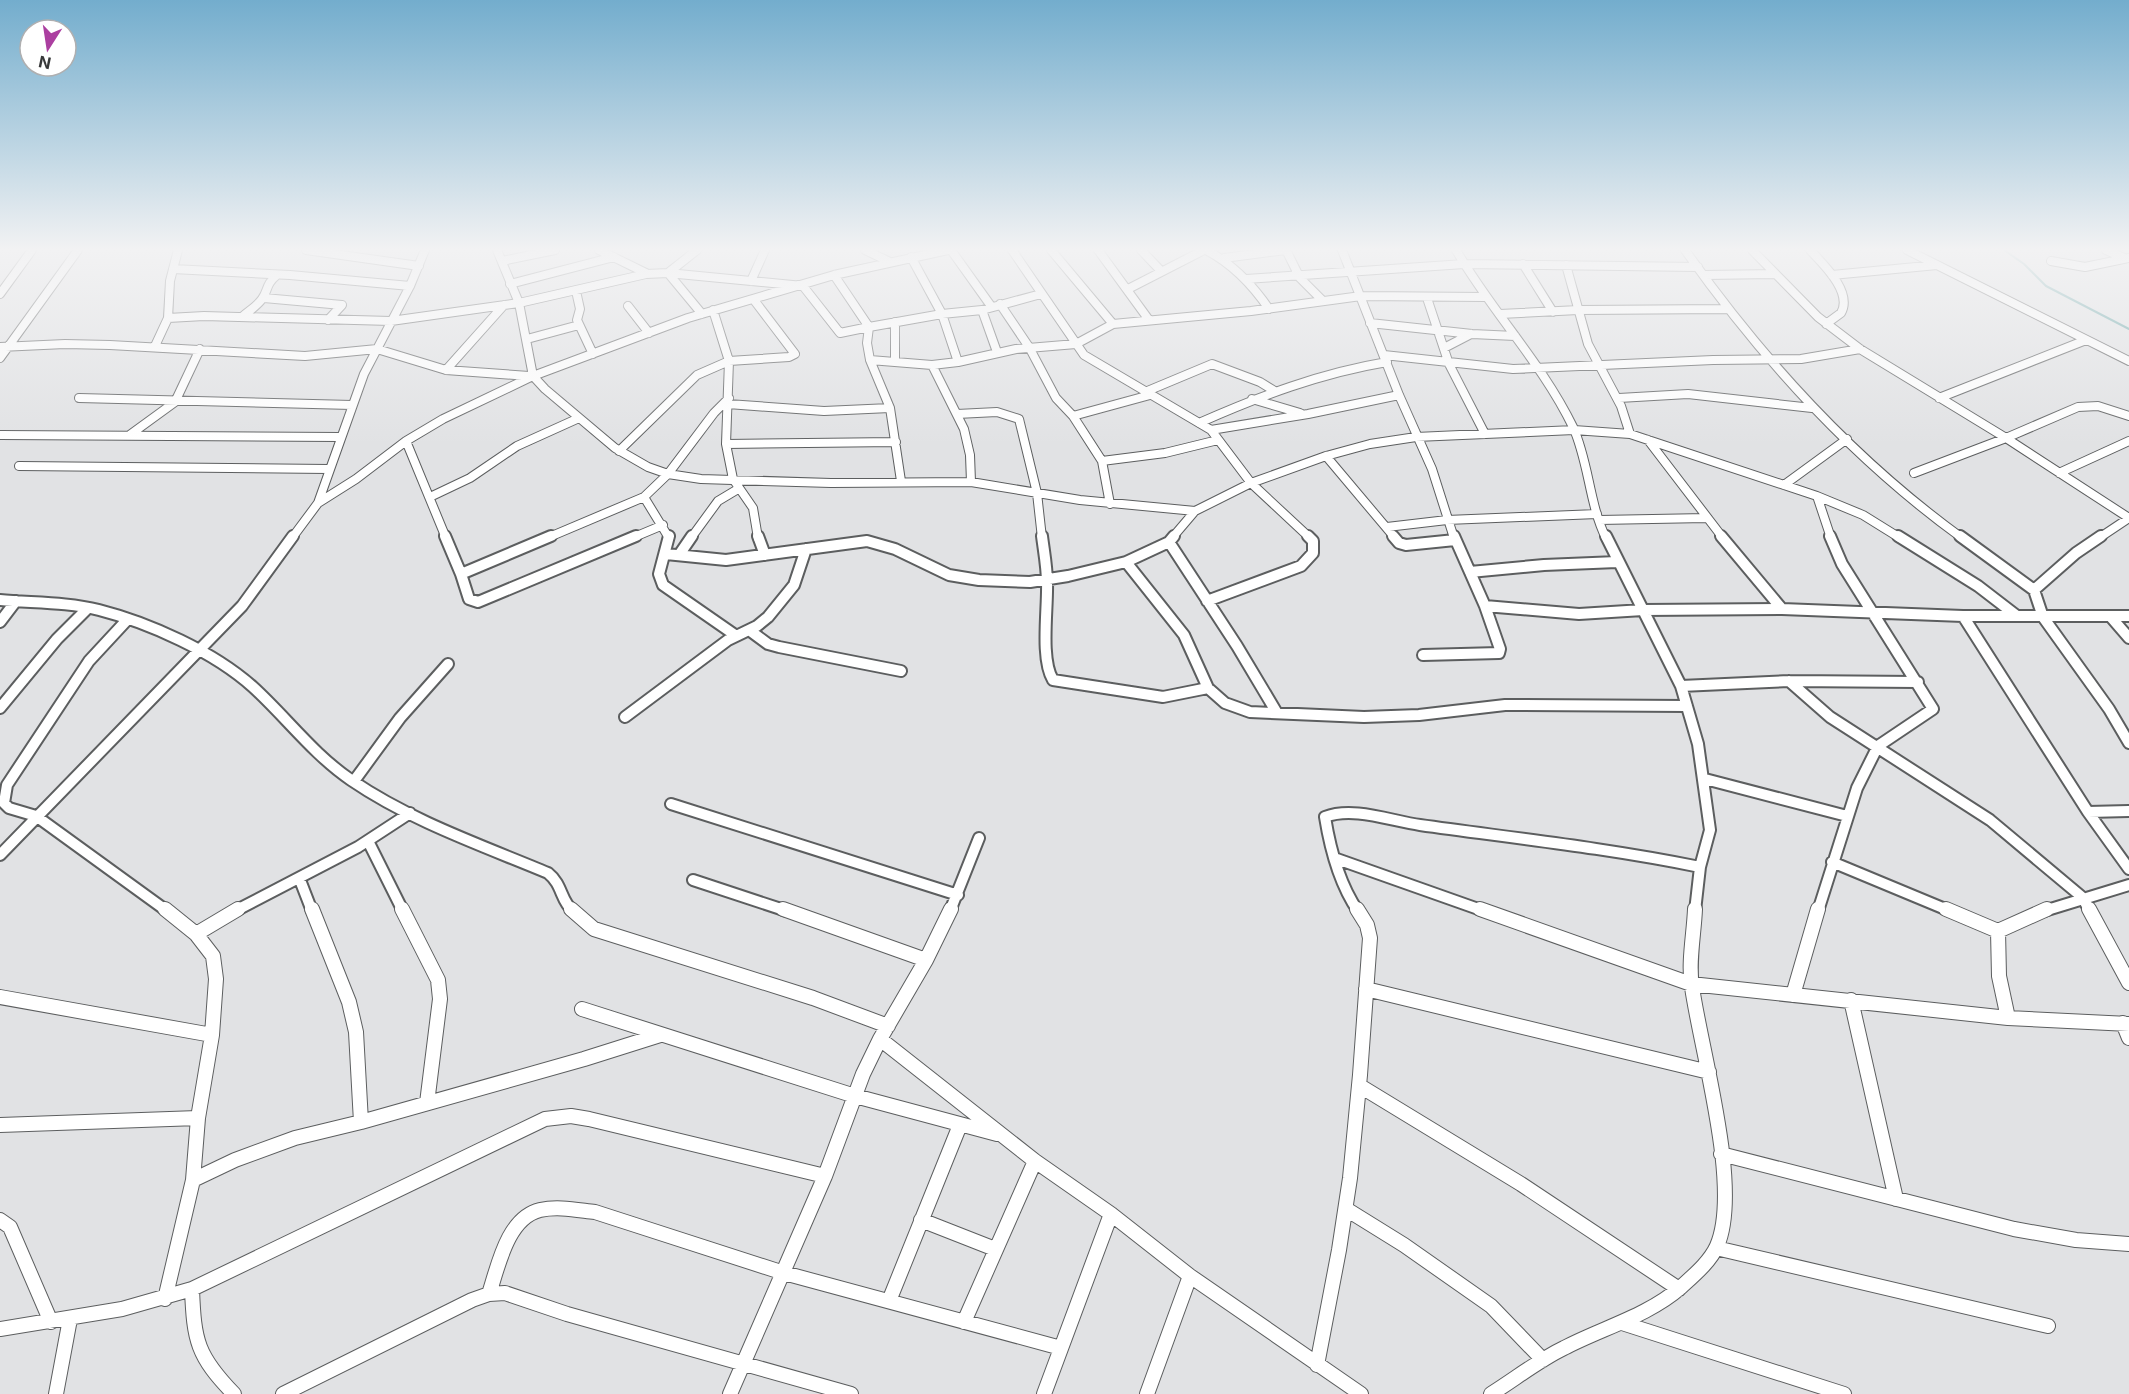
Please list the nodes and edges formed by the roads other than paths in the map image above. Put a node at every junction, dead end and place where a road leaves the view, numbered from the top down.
1 (32, 315) edge
2 (333, 315) edge
3 (394, 315) edge
4 (433, 315) edge
5 (495, 315) edge
6 (522, 315) edge
7 (580, 315) edge
8 (635, 315) edge
9 (699, 315) edge
10 (715, 315) edge
11 (766, 315) edge
12 (825, 315) edge
13 (861, 315) edge
14 (936, 315) edge
15 (942, 315) edge
16 (989, 315) edge
17 (1007, 315) edge
18 (1056, 315) edge
19 (1106, 315) edge
20 (1146, 315) edge
21 (1203, 315) edge
22 (1368, 315) edge
23 (1432, 315) edge
24 (1501, 315) edge
25 (1580, 315) edge
26 (1732, 315) edge
27 (1817, 315) edge
28 (1837, 315) edge
29 (2036, 315) edge
30 (243, 316) joint
31 (168, 318) joint
32 (328, 320) junction
33 (1149, 320) junction
34 (391, 321) junction
35 (895, 322) junction
36 (1370, 322) junction
37 (1113, 324) junction
38 (1826, 324) junction
39 (579, 325) junction
40 (869, 327) junction
41 (1437, 330) junction
42 (649, 333) junction
43 (1472, 334) junction
44 (1515, 336) junction
45 (528, 339) junction
46 (2086, 340) junction
47 (1076, 344) junction
48 (10, 346) junction
49 (155, 346) junction
50 (0, 347) edge
51 (1029, 347) junction
52 (1444, 348) junction
53 (200, 349) junction
54 (377, 349) junction
55 (1860, 349) junction
56 (997, 352) junction
57 (593, 354) junction
58 (0, 358) edge
59 (1385, 359) junction
60 (1772, 359) junction
61 (870, 360) junction
62 (729, 361) junction
63 (2129, 361) edge
64 (896, 362) junction
65 (958, 362) junction
66 (932, 364) junction
67 (1449, 364) junction
68 (1598, 366) junction
69 (1539, 368) junction
70 (446, 370) junction
71 (533, 376) junction
72 (1273, 390) junction
73 (1148, 393) junction
74 (1399, 395) junction
75 (79, 398) dead end
76 (1619, 398) junction
77 (1939, 398) junction
78 (1251, 399) junction
79 (728, 401) junction
80 (175, 402) junction
81 (352, 405) junction
82 (890, 408) junction
83 (1812, 408) junction
84 (957, 414) junction
85 (1308, 414) junction
86 (1073, 416) junction
87 (2129, 417) edge
88 (579, 418) junction
89 (1199, 423) junction
90 (1211, 430) junction
91 (1574, 430) junction
92 (131, 434) junction
93 (1485, 434) junction
94 (1630, 434) junction
95 (0, 435) edge
96 (340, 437) junction
97 (1416, 437) junction
98 (2006, 438) junction
99 (1847, 439) junction
100 (1218, 440) junction
101 (1647, 440) junction
102 (406, 441) junction
103 (2129, 441) edge
104 (896, 442) junction
105 (726, 444) junction
106 (620, 450) junction
107 (1326, 456) junction
108 (1102, 461) junction
109 (20, 466) dead end
110 (329, 469) junction
111 (1914, 473) dead end
112 (2059, 473) junction
113 (668, 474) junction
114 (732, 479) junction
115 (901, 481) junction
116 (971, 482) junction
117 (1251, 483) junction
118 (1784, 485) junction
119 (738, 489) junction
120 (1037, 493) junction
121 (1818, 496) junction
122 (430, 497) junction
123 (644, 497) junction
124 (318, 503) junction
125 (1110, 504) junction
126 (1195, 511) junction
127 (1598, 517) junction
128 (1706, 518) junction
129 (2129, 518) edge
130 (1447, 520) junction
131 (663, 525) junction
132 (1387, 526) junction
133 (1455, 540) junction
134 (1169, 542) junction
135 (806, 549) junction
136 (666, 554) junction
137 (679, 555) junction
138 (765, 555) junction
139 (1126, 562) junction
140 (1617, 562) junction
141 (1470, 572) junction
142 (461, 574) junction
143 (1047, 580) junction
144 (2034, 590) junction
145 (0, 600) edge
146 (16, 601) junction
147 (1207, 601) junction
148 (1484, 603) junction
149 (87, 609) junction
150 (1782, 609) junction
151 (1643, 610) junction
152 (1874, 611) junction
153 (1963, 616) junction
154 (2017, 616) junction
155 (2110, 616) junction
156 (2129, 616) edge
157 (2043, 617) junction
158 (127, 620) junction
159 (0, 622) edge
160 (749, 630) junction
161 (735, 635) junction
162 (2129, 638) edge
163 (197, 651) junction
164 (1423, 655) dead end
165 (448, 664) dead end
166 (901, 671) dead end
167 (1789, 681) junction
168 (1918, 682) junction
169 (1681, 686) junction
170 (1208, 688) junction
171 (1687, 706) junction
172 (0, 708) edge
173 (1277, 713) junction
174 (625, 717) dead end
175 (2129, 743) edge
176 (1878, 746) junction
177 (1705, 779) junction
178 (354, 782) junction
179 (671, 804) dead end
180 (2129, 811) edge
181 (2088, 812) junction
182 (410, 813) junction
183 (36, 816) junction
184 (1847, 816) junction
185 (979, 838) dead end
186 (369, 843) junction
187 (0, 855) edge
188 (1337, 859) junction
189 (1832, 862) junction
190 (1700, 867) junction
191 (2129, 869) edge
192 (300, 880) junction
193 (693, 880) dead end
194 (2129, 885) edge
195 (958, 895) junction
196 (2082, 897) junction
197 (1998, 931) junction
198 (196, 934) junction
199 (926, 960) junction
200 (2129, 983) edge
201 (1691, 984) junction
202 (1366, 989) junction
203 (1792, 995) junction
204 (0, 997) edge
205 (1851, 1000) junction
206 (582, 1009) dead end
207 (2008, 1018) junction
208 (2126, 1024) edge
209 (884, 1032) junction
210 (212, 1035) junction
211 (660, 1035) junction
212 (2129, 1038) edge
213 (1709, 1072) junction
214 (1360, 1086) junction
215 (855, 1096) junction
216 (428, 1103) junction
217 (198, 1118) junction
218 (361, 1122) junction
219 (0, 1125) edge
220 (960, 1125) junction
221 (1000, 1135) junction
222 (1721, 1154) junction
223 (1035, 1161) junction
224 (825, 1176) junction
225 (193, 1180) junction
226 (1896, 1199) junction
227 (1346, 1209) junction
228 (1111, 1214) junction
229 (0, 1220) edge
230 (921, 1220) junction
231 (2129, 1244) edge
232 (1716, 1248) junction
233 (995, 1249) junction
234 (784, 1273) junction
235 (1190, 1276) junction
236 (192, 1289) junction
237 (1679, 1289) junction
238 (489, 1294) junction
239 (165, 1299) junction
240 (889, 1301) junction
241 (70, 1319) junction
242 (51, 1322) junction
243 (964, 1322) junction
244 (1622, 1323) junction
245 (2048, 1326) dead end
246 (0, 1329) edge
247 (1061, 1348) junction
248 (1544, 1360) junction
249 (744, 1364) junction
250 (1317, 1365) junction
251 (1500, 1392) edge
252 (56, 1394) edge
253 (234, 1394) edge
254 (283, 1394) edge
255 (730, 1394) edge
256 (851, 1394) edge
257 (1044, 1394) edge
258 (1147, 1394) edge
259 (1361, 1394) edge
260 (1844, 1394) edge

1 - 48 street
2 - 32 street
3 - 34 street
4 - 34 street
5 - 70 street
6 - 45 street
7 - 39 street
8 - 42 street
9 - 42 street
10 - 62 street
11 - 62 street
12 - 40 street
13 - 40 street
14 - 35 street
15 - 65 street
16 - 56 street
17 - 51 street
18 - 47 street
19 - 37 street
20 - 33 street
21 - 33 street
22 - 36 street
23 - 41 street
24 - 44 street
25 - 68 street
26 - 60 street
27 - 38 street
28 - 38 street
29 - 46 street
30 - 31 street
30 - 32 street
31 - 49 street
32 - 34 street
33 - 37 street
34 - 54 street
35 - 40 street
35 - 64 street
36 - 41 street
36 - 59 street
37 - 47 street
38 - 55 street
39 - 45 street
39 - 57 street
40 - 61 street
41 - 43 street
41 - 52 street
42 - 57 street
43 - 44 street
43 - 52 street
44 - 69 street
45 - 71 street
46 - 63 street
46 - 77 street
47 - 51 street
47 - 73 street
48 - 49 street
48 - 50 street
48 - 58 street
49 - 53 street
51 - 56 street
51 - 86 street
52 - 67 street
53 - 54 street
53 - 80 street
54 - 70 street
54 - 81 street
55 - 60 street
55 - 77 street
56 - 65 street
57 - 71 street
59 - 67 street
59 - 72 street
59 - 74 street
60 - 68 street
60 - 83 street
61 - 64 street
61 - 82 street
62 - 79 street
62 - 106 street
64 - 66 street
65 - 66 street
66 - 84 street
67 - 69 street
67 - 93 street
68 - 69 street
68 - 76 street
69 - 91 street
70 - 71 street
71 - 88 street
71 - 102 street
72 - 73 street
72 - 78 street
73 - 86 street
73 - 89 street
74 - 85 street
74 - 97 street
75 - 80 street
76 - 83 street
76 - 94 street
77 - 98 street
78 - 85 street
78 - 89 street
79 - 82 street
79 - 105 street
79 - 113 street
80 - 81 street
80 - 92 street
81 - 96 street
82 - 104 street
83 - 99 street
84 - 116 street
84 - 120 street
85 - 90 street
86 - 108 street
87 - 98 street
88 - 106 street
88 - 122 street
89 - 90 street
90 - 100 street
91 - 93 street
91 - 94 street
91 - 127 street
92 - 95 street
92 - 96 street
93 - 97 street
94 - 101 street
96 - 110 street
97 - 107 street
97 - 130 street
98 - 111 street
98 - 112 street
99 - 118 street
99 - 144 street
100 - 108 street
100 - 117 street
101 - 118 street
101 - 128 street
102 - 122 street
102 - 124 street
103 - 112 street
104 - 105 street
104 - 115 street
105 - 114 street
106 - 113 street
107 - 117 street
107 - 132 street
108 - 125 street
109 - 110 street
110 - 124 street
112 - 129 street
113 - 114 street
113 - 123 street
114 - 115 street
114 - 119 street
115 - 116 street
116 - 120 street
117 - 126 street
117 - 147 street
118 - 121 street
119 - 137 street
119 - 138 street
120 - 125 street
120 - 143 street
121 - 152 street
121 - 154 street
122 - 142 street
123 - 131 street
123 - 142 street
124 - 163 street
125 - 126 street
126 - 134 street
127 - 128 street
127 - 130 street
127 - 140 street
128 - 150 street
129 - 144 street
130 - 132 street
130 - 133 street
131 - 136 street
131 - 142 street
132 - 133 street
133 - 141 street
134 - 139 street
134 - 147 street
135 - 138 street
135 - 143 street
135 - 160 street
136 - 137 street
136 - 161 street
137 - 138 street
139 - 143 street
139 - 170 street
140 - 141 street
140 - 151 street
141 - 148 street
143 - 170 street
144 - 157 street
145 - 146 street
146 - 149 street
146 - 159 street
147 - 173 street
148 - 151 street
148 - 164 street
149 - 158 street
149 - 172 street
150 - 151 street
150 - 152 street
151 - 169 street
152 - 153 street
152 - 168 street
153 - 154 street
153 - 181 street
154 - 157 street
155 - 156 street
155 - 157 street
155 - 162 street
157 - 175 street
158 - 163 street
158 - 183 street
160 - 161 street
160 - 166 street
161 - 174 street
163 - 178 street
163 - 183 street
165 - 178 street
167 - 168 street
167 - 169 street
167 - 176 street
168 - 176 street
169 - 171 street
170 - 173 street
171 - 173 street
171 - 177 street
176 - 184 street
176 - 196 street
177 - 184 street
177 - 190 street
178 - 182 street
179 - 195 street
180 - 181 street
181 - 191 street
182 - 186 street
182 - 209 street
183 - 187 street
183 - 198 street
184 - 189 street
185 - 195 street
186 - 192 street
186 - 216 street
188 - 190 street
188 - 201 street
188 - 202 street
189 - 197 street
189 - 203 street
190 - 201 street
192 - 198 street
192 - 218 street
193 - 199 street
194 - 196 street
195 - 199 street
196 - 197 street
196 - 200 street
197 - 207 street
198 - 210 street
199 - 209 street
201 - 203 street
201 - 213 street
202 - 213 street
202 - 214 street
203 - 205 street
204 - 210 street
205 - 207 street
205 - 226 street
206 - 211 street
207 - 208 street
208 - 212 street
209 - 215 street
209 - 221 street
210 - 217 street
211 - 215 street
211 - 216 street
213 - 222 street
214 - 227 street
214 - 237 street
215 - 220 street
215 - 224 street
216 - 218 street
217 - 219 street
217 - 225 street
218 - 225 street
220 - 221 street
220 - 230 street
221 - 223 street
222 - 226 street
222 - 232 street
223 - 228 street
223 - 233 street
224 - 234 street
224 - 236 street
225 - 239 street
226 - 231 street
227 - 248 street
227 - 250 street
228 - 235 street
228 - 247 street
229 - 242 street
230 - 233 street
230 - 240 street
232 - 237 street
232 - 245 street
233 - 243 street
234 - 238 street
234 - 240 street
234 - 249 street
235 - 250 street
235 - 258 street
236 - 239 street
236 - 253 street
237 - 244 street
238 - 249 street
238 - 254 street
239 - 241 street
240 - 243 street
241 - 242 street
241 - 252 street
242 - 246 street
243 - 247 street
244 - 248 street
244 - 260 street
247 - 257 street
248 - 251 street
249 - 255 street
249 - 256 street
250 - 259 street

